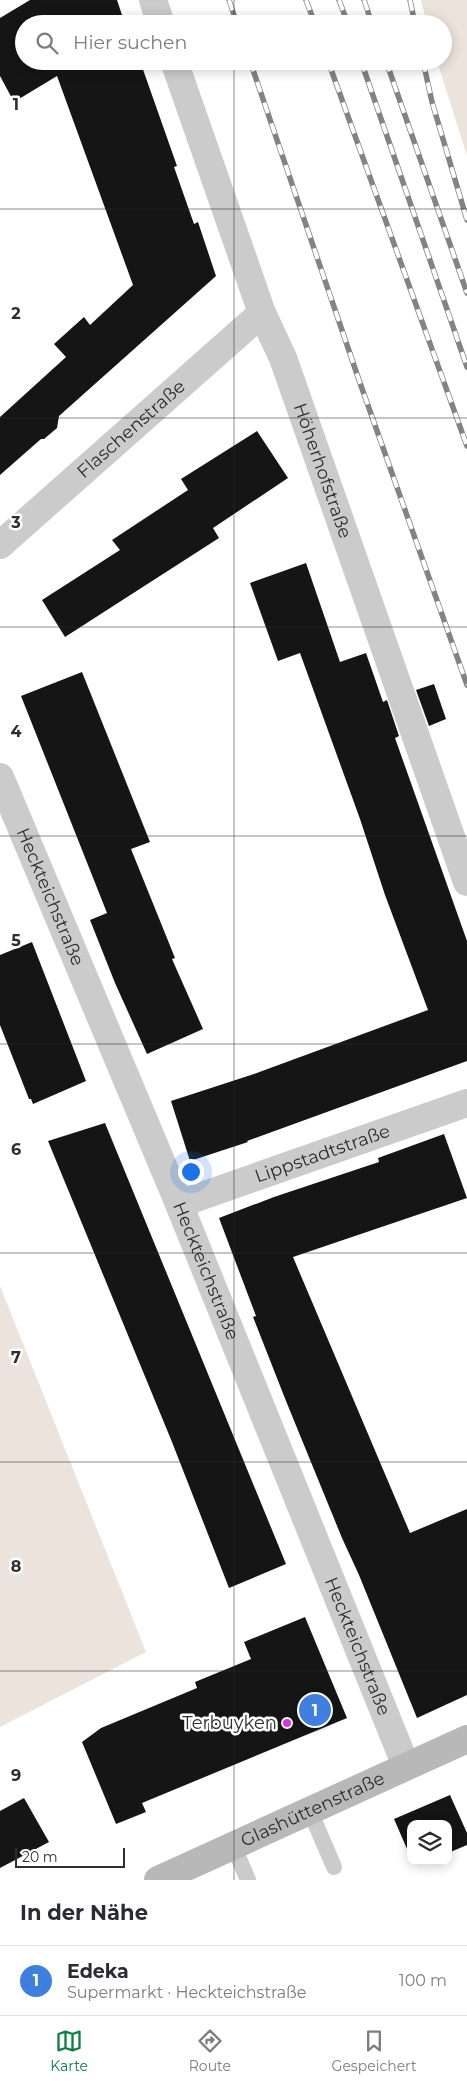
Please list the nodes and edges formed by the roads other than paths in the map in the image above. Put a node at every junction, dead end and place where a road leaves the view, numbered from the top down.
1 (153, 0) edge
2 (158, 15) edge
3 (177, 70) edge
4 (262, 313) junction
5 (0, 545) edge
6 (0, 777) edge
7 (467, 882) edge
8 (467, 1103) edge
9 (179, 1204) junction
10 (467, 1739) edge
11 (406, 1766) junction
12 (310, 1811) junction
13 (233, 1845) junction
14 (334, 1867) dead end
15 (158, 1880) edge
16 (248, 1880) edge

1 - 2 street
3 - 4 street, Höherhofstraße
4 - 5 street, Flaschenstraße
4 - 7 street, Höherhofstraße
6 - 9 street, Heckteichstraße
8 - 9 street, Lippstadtstraße
9 - 11 street, Heckteichstraße
10 - 11 main road, Glashüttenstraße
11 - 12 main road, Glashüttenstraße
12 - 13 main road, Glashüttenstraße
12 - 14 lane
13 - 15 main road, Glashüttenstraße
13 - 16 lane

